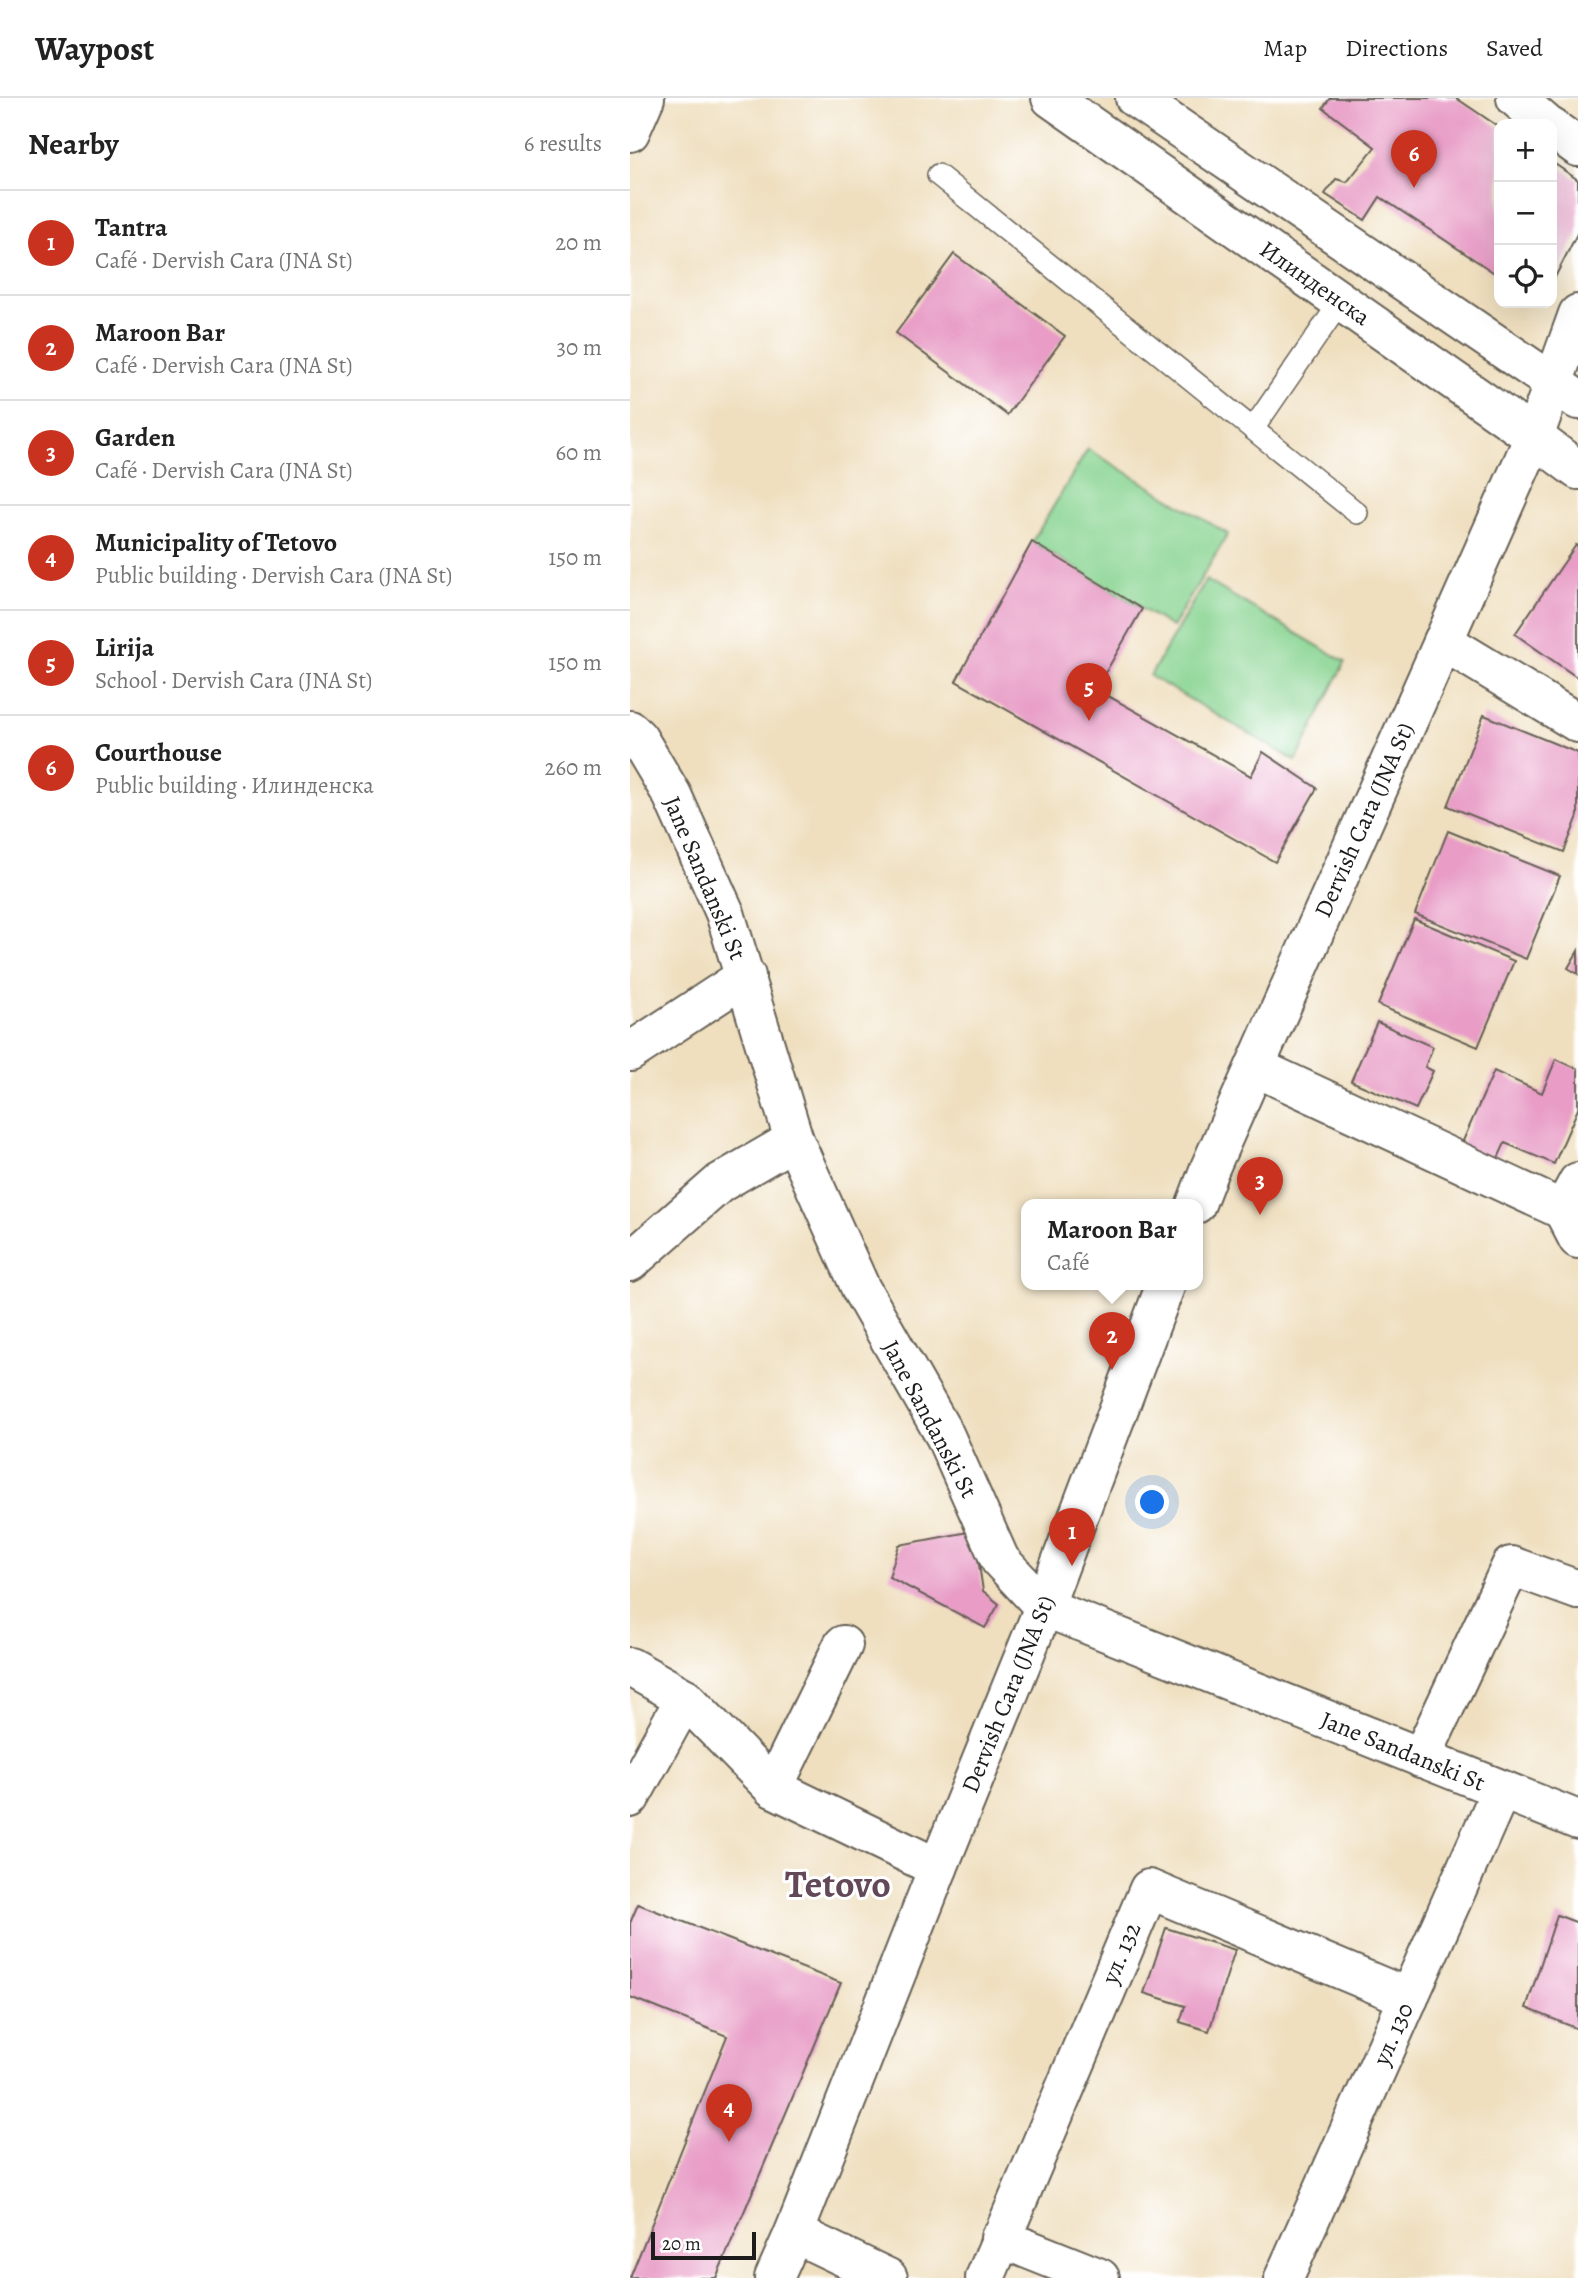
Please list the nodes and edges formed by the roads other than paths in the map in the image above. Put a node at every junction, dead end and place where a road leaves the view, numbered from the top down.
1 (645, 98) edge
2 (1051, 98) edge
3 (1135, 98) edge
4 (1516, 98) edge
5 (1540, 119) edge
6 (630, 132) edge
7 (1557, 132) edge
8 (1578, 147) edge
9 (938, 175) dead end
10 (1341, 301) junction
11 (1578, 314) edge
12 (1566, 391) edge
13 (1253, 429) junction
14 (1534, 437) junction
15 (1578, 470) edge
16 (1357, 513) dead end
17 (1443, 641) junction
18 (1578, 723) edge
19 (630, 730) edge
20 (746, 976) junction
21 (630, 1052) edge
22 (1255, 1067) junction
23 (794, 1140) junction
24 (1198, 1199) edge
25 (1573, 1210) edge
26 (630, 1262) edge
27 (1164, 1290) edge
28 (1578, 1590) edge
29 (1044, 1607) junction
30 (843, 1645) dead end
31 (630, 1668) edge
32 (685, 1698) junction
33 (1422, 1758) junction
34 (773, 1788) junction
35 (1501, 1790) junction
36 (630, 1798) edge
37 (1578, 1820) edge
38 (938, 1868) junction
39 (1409, 1998) junction
40 (794, 2233) junction
41 (1000, 2238) junction
42 (774, 2278) edge
43 (888, 2278) edge
44 (985, 2278) edge
45 (1100, 2278) edge
46 (1284, 2278) edge

1 - 6 street
2 - 10 street, Илинденска
3 - 12 street
4 - 5 street
7 - 8 street
9 - 13 lane
10 - 13 lane
10 - 14 street, Илинденска
11 - 12 street, Dervish Cara (JNA St)
12 - 14 street, Dervish Cara (JNA St)
13 - 16 lane
14 - 15 street, Илинденска
14 - 17 street, Dervish Cara (JNA St)
17 - 18 street
17 - 22 street, Dervish Cara (JNA St)
19 - 20 street, Jane Sandanski St
20 - 21 street
20 - 23 street, Jane Sandanski St
22 - 24 street, Dervish Cara (JNA St)
22 - 25 street
23 - 26 street
23 - 29 street, Jane Sandanski St
27 - 29 street, Dervish Cara (JNA St)
28 - 33 street
29 - 33 street, Jane Sandanski St
29 - 38 street, Dervish Cara (JNA St)
30 - 34 street
31 - 32 street
32 - 34 street
32 - 36 street
33 - 35 street, Jane Sandanski St
34 - 38 street
35 - 37 street, Jane Sandanski St
35 - 39 street, ул. 130
38 - 40 street, Dervish Cara (JNA St)
39 - 41 street, ул. 132
39 - 46 street, ул. 130
40 - 42 street, Dervish Cara (JNA St)
40 - 43 street
41 - 44 street, ул. 132
41 - 45 street

